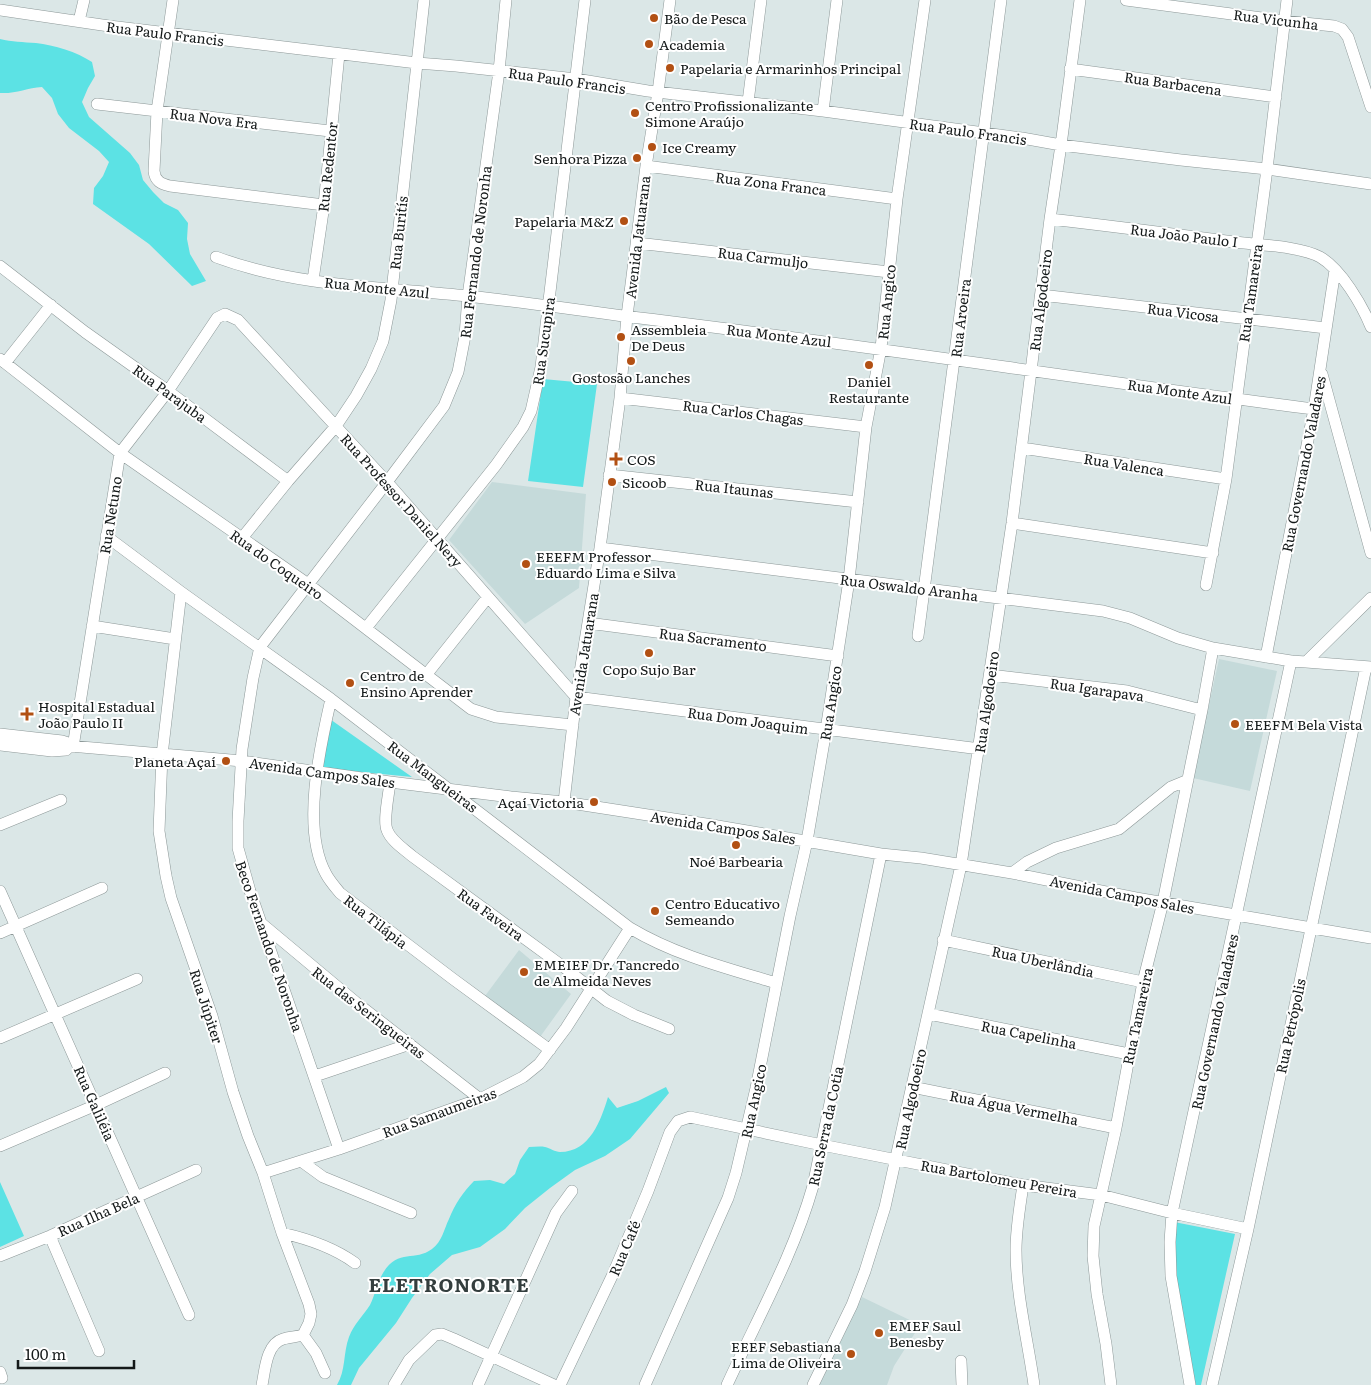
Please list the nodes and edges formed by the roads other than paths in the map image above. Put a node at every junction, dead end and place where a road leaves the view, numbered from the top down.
1 (84, 0) edge
2 (172, 0) edge
3 (424, 0) edge
4 (506, 0) edge
5 (585, 0) edge
6 (670, 0) edge
7 (761, 0) edge
8 (837, 0) edge
9 (925, 0) edge
10 (1001, 0) edge
11 (1080, 0) edge
12 (1126, 0) edge
13 (1287, 0) edge
14 (2, 8) edge
15 (79, 21) junction
16 (1284, 22) junction
17 (167, 33) junction
18 (339, 54) junction
19 (417, 63) junction
20 (1070, 69) junction
21 (499, 71) junction
22 (576, 79) junction
23 (658, 92) junction
24 (1276, 96) junction
25 (748, 102) junction
26 (97, 104) dead end
27 (1371, 106) edge
28 (157, 111) junction
29 (823, 112) junction
30 (908, 123) junction
31 (330, 132) junction
32 (984, 133) junction
33 (1061, 145) junction
34 (646, 166) junction
35 (1267, 169) junction
36 (1371, 184) edge
37 (897, 198) junction
38 (324, 205) junction
39 (1050, 219) junction
40 (637, 243) junction
41 (1258, 245) junction
42 (216, 257) dead end
43 (0, 266) edge
44 (1335, 270) junction
45 (889, 272) junction
46 (313, 280) junction
47 (391, 290) junction
48 (1041, 295) junction
49 (468, 296) junction
50 (51, 305) junction
51 (548, 307) junction
52 (221, 315) joint
53 (627, 316) junction
54 (1246, 319) junction
55 (1371, 327) edge
56 (1326, 328) junction
57 (881, 348) junction
58 (955, 360) junction
59 (3, 361) edge
60 (1031, 370) junction
61 (1320, 370) junction
62 (168, 391) junction
63 (620, 398) junction
64 (1236, 399) junction
65 (1314, 409) junction
66 (336, 426) junction
67 (866, 427) junction
68 (1022, 448) junction
69 (120, 453) junction
70 (609, 474) junction
71 (1226, 479) junction
72 (288, 481) junction
73 (387, 482) junction
74 (858, 502) junction
75 (1012, 523) junction
76 (106, 536) junction
77 (242, 538) junction
78 (438, 540) junction
79 (600, 548) junction
80 (1213, 553) junction
81 (1371, 553) edge
82 (849, 580) junction
83 (308, 584) junction
84 (1206, 585) dead end
85 (924, 588) junction
86 (181, 592) junction
87 (488, 597) junction
88 (1371, 598) edge
89 (1000, 599) junction
90 (588, 623) junction
91 (92, 626) junction
92 (366, 628) junction
93 (918, 636) dead end
94 (175, 639) junction
95 (260, 647) junction
96 (1213, 648) junction
97 (838, 656) junction
98 (1266, 657) junction
99 (1291, 661) junction
100 (1306, 662) junction
101 (1369, 667) edge
102 (426, 675) junction
103 (990, 675) junction
104 (576, 697) junction
105 (331, 699) junction
106 (1202, 710) junction
107 (572, 725) junction
108 (826, 730) junction
109 (0, 734) edge
110 (0, 745) edge
111 (72, 746) junction
112 (980, 749) junction
113 (162, 755) junction
114 (242, 761) junction
115 (318, 771) junction
116 (1188, 780) junction
117 (390, 782) junction
118 (450, 789) junction
119 (61, 800) dead end
120 (564, 802) junction
121 (0, 825) edge
122 (808, 842) junction
123 (881, 854) junction
124 (961, 865) junction
125 (1012, 873) junction
126 (102, 888) dead end
127 (0, 891) edge
128 (1163, 902) junction
129 (1237, 915) junction
130 (260, 922) junction
131 (16, 926) junction
132 (630, 928) junction
133 (1311, 928) junction
134 (0, 933) edge
135 (1371, 938) edge
136 (943, 940) junction
137 (137, 979) dead end
138 (1143, 982) junction
139 (776, 983) junction
140 (592, 990) junction
141 (55, 1014) junction
142 (929, 1014) junction
143 (669, 1029) dead end
144 (0, 1038) edge
145 (410, 1044) junction
146 (550, 1050) junction
147 (1129, 1054) junction
148 (165, 1073) dead end
149 (315, 1076) junction
150 (912, 1087) junction
151 (480, 1099) junction
152 (96, 1105) junction
153 (690, 1117) joint
154 (1116, 1128) junction
155 (747, 1130) junction
156 (822, 1145) junction
157 (0, 1146) edge
158 (339, 1149) junction
159 (896, 1159) junction
160 (301, 1161) junction
161 (196, 1170) dead end
162 (263, 1173) junction
163 (1023, 1185) junction
164 (572, 1192) dead end
165 (1101, 1195) junction
166 (136, 1198) junction
167 (411, 1213) dead end
168 (1172, 1213) junction
169 (1248, 1229) junction
170 (282, 1233) junction
171 (50, 1236) junction
172 (0, 1256) edge
173 (355, 1263) dead end
174 (189, 1315) dead end
175 (303, 1335) junction
176 (99, 1351) dead end
177 (491, 1357) junction
178 (961, 1361) dead end
179 (325, 1373) dead end
180 (262, 1385) edge
181 (394, 1385) edge
182 (478, 1385) edge
183 (554, 1385) edge
184 (560, 1385) edge
185 (645, 1385) edge
186 (727, 1385) edge
187 (813, 1385) edge
188 (962, 1385) edge
189 (1034, 1385) edge
190 (1111, 1385) edge
191 (1190, 1385) edge
192 (1212, 1385) edge

1 - 15 street
2 - 17 street
3 - 19 street, Rua Buritís
4 - 21 street, Rua Fernando de Noronha
5 - 22 street, Rua Sucupira
6 - 23 street, Avenida Jatuarana
7 - 25 street
8 - 29 street
9 - 30 street, Rua Angico
10 - 32 street, Rua Aroeira
11 - 20 street, Rua Algodoeiro
12 - 16 street, Rua Vicunha
13 - 16 street, Rua Tamareira
14 - 15 street, Rua Paulo Francis
15 - 17 street, Rua Paulo Francis
16 - 24 street, Rua Tamareira
16 - 27 street, Rua Vicunha
17 - 18 street, Rua Paulo Francis
17 - 28 street
18 - 19 street, Rua Paulo Francis
18 - 31 street, Rua Redentor
19 - 21 street, Rua Paulo Francis
19 - 47 street, Rua Buritís
20 - 24 street, Rua Barbacena
20 - 33 street, Rua Algodoeiro
21 - 22 street, Rua Paulo Francis
21 - 49 street, Rua Fernando de Noronha
22 - 23 street, Rua Paulo Francis
22 - 51 street, Rua Sucupira
23 - 25 street, Rua Paulo Francis
23 - 34 street, Avenida Jatuarana
24 - 35 street, Rua Tamareira
25 - 29 street, Rua Paulo Francis
26 - 28 street, Rua Nova Era
28 - 31 street, Rua Nova Era
28 - 38 street
29 - 30 street, Rua Paulo Francis
30 - 32 street, Rua Paulo Francis
30 - 37 street, Rua Angico
31 - 38 street, Rua Redentor
32 - 33 street, Rua Paulo Francis
32 - 58 street, Rua Aroeira
33 - 35 street, Rua Paulo Francis
33 - 39 street, Rua Algodoeiro
34 - 37 street, Rua Zona Franca
34 - 40 street, Avenida Jatuarana
35 - 36 street, Rua Paulo Francis
35 - 41 street, Rua Tamareira
37 - 45 street, Rua Angico
38 - 46 street, Rua Redentor
39 - 41 street, Rua João Paulo I
39 - 48 street, Rua Algodoeiro
40 - 45 street, Rua Carmuljo
40 - 53 street, Avenida Jatuarana
41 - 44 street, Rua João Paulo I
41 - 54 street, Rua Tamareira
42 - 46 street, Rua Monte Azul
43 - 50 street, Rua Parajuba
44 - 55 street, Rua João Paulo I
44 - 56 street, Rua Governando Valadares
45 - 57 street, Rua Angico
46 - 47 street, Rua Monte Azul
47 - 49 street, Rua Monte Azul
47 - 66 street, Rua Buritís
48 - 54 street, Rua Vicosa
48 - 60 street, Rua Algodoeiro
49 - 51 street, Rua Monte Azul
49 - 73 street, Rua Fernando de Noronha
50 - 59 street
50 - 62 street, Rua Parajuba
51 - 53 street, Rua Monte Azul
51 - 78 street, Rua Sucupira
52 - 62 street, Rua Netuno
52 - 66 street, Rua Professor Daniel Nery
53 - 57 street, Rua Monte Azul
53 - 63 street, Avenida Jatuarana
54 - 56 street, Rua Vicosa
54 - 64 street, Rua Tamareira
56 - 61 street, Rua Governando Valadares
57 - 58 street, Rua Monte Azul
57 - 67 street, Rua Angico
58 - 60 street, Rua Monte Azul
58 - 85 street, Rua Aroeira
59 - 69 street, Rua do Coqueiro
60 - 64 street, Rua Monte Azul
60 - 68 street, Rua Algodoeiro
61 - 65 street, Rua Governando Valadares
61 - 81 street
62 - 69 street, Rua Netuno
62 - 72 street, Rua Parajuba
63 - 67 street, Rua Carlos Chagas
63 - 70 street, Avenida Jatuarana
64 - 65 street, Rua Monte Azul
64 - 71 street, Rua Tamareira
65 - 98 street, Rua Governando Valadares
66 - 72 street, Rua Buritís
66 - 73 street, Rua Professor Daniel Nery
67 - 74 street, Rua Angico
68 - 71 street, Rua Valenca
68 - 75 street, Rua Algodoeiro
69 - 76 street, Rua Netuno
69 - 77 street, Rua do Coqueiro
70 - 74 street, Rua Itaunas
70 - 79 street, Avenida Jatuarana
71 - 80 street, Rua Tamareira
72 - 77 street, Rua Buritís
73 - 78 street, Rua Professor Daniel Nery
73 - 83 street, Beco Fernando de Noronha
74 - 82 street, Rua Angico
75 - 80 street
75 - 89 street, Rua Algodoeiro
76 - 86 street, Rua Mangueiras
76 - 91 street, Rua Netuno
77 - 83 street, Rua do Coqueiro
78 - 87 street, Rua Professor Daniel Nery
78 - 92 street, Rua Sucupira
79 - 82 street, Rua Oswaldo Aranha
79 - 90 street, Avenida Jatuarana
80 - 84 street, Rua Tamareira
82 - 85 street, Rua Oswaldo Aranha
82 - 97 street, Rua Angico
83 - 92 street, Rua do Coqueiro
83 - 95 street, Beco Fernando de Noronha
85 - 89 street, Rua Oswaldo Aranha
85 - 93 street, Rua Aroeira
86 - 94 street, Rua Júpiter
86 - 95 street, Rua Mangueiras
87 - 102 street
87 - 104 street, Rua Professor Daniel Nery
88 - 100 street
89 - 96 street, Rua Oswaldo Aranha
89 - 103 street, Rua Algodoeiro
90 - 97 street, Rua Sacramento
90 - 104 street, Avenida Jatuarana
91 - 94 street
91 - 111 street, Rua Netuno
92 - 102 street, Rua do Coqueiro
94 - 113 street, Rua Júpiter
95 - 105 street, Rua Mangueiras
95 - 114 street, Beco Fernando de Noronha
96 - 98 street, Rua Oswaldo Aranha
96 - 106 street, Rua Tamareira
97 - 108 street, Rua Angico
98 - 99 street, Rua Oswaldo Aranha
99 - 100 street, Rua Oswaldo Aranha
99 - 129 street, Rua Governando Valadares
100 - 101 street
101 - 133 street, Rua Petrópolis
102 - 107 street, Rua do Coqueiro
103 - 106 street, Rua Igarapava
103 - 112 street, Rua Algodoeiro
104 - 107 street, Avenida Jatuarana
104 - 108 street, Rua Dom Joaquim
105 - 115 street, Rua Tilápia
105 - 118 street, Rua Mangueiras
106 - 116 street, Rua Tamareira
107 - 120 street, Avenida Jatuarana
108 - 112 street, Rua Dom Joaquim
108 - 122 street, Rua Angico
109 - 111 street, Avenida Campos Sales
110 - 111 street, Avenida Campos Sales
111 - 113 street, Avenida Campos Sales
112 - 124 street, Rua Algodoeiro
113 - 114 street, Avenida Campos Sales
113 - 162 street, Rua Júpiter
114 - 115 street, Avenida Campos Sales
114 - 130 street, Beco Fernando de Noronha
115 - 117 street, Avenida Campos Sales
115 - 146 street, Rua Tilápia
116 - 125 street
116 - 128 street, Rua Tamareira
117 - 118 street, Avenida Campos Sales
117 - 140 street, Rua Faveira
118 - 120 street, Avenida Campos Sales
118 - 132 street, Rua Mangueiras
119 - 121 street
120 - 122 street, Avenida Campos Sales
122 - 123 street, Avenida Campos Sales
122 - 139 street, Rua Angico
123 - 124 street, Avenida Campos Sales
123 - 156 street, Rua Serra da Cotia
124 - 125 street, Avenida Campos Sales
124 - 136 street, Rua Algodoeiro
125 - 128 street, Avenida Campos Sales
126 - 131 street
127 - 131 street, Rua Galiléia
128 - 129 street, Avenida Campos Sales
128 - 138 street, Rua Tamareira
129 - 133 street, Avenida Campos Sales
129 - 168 street, Rua Governando Valadares
130 - 145 street, Rua das Seringueiras
130 - 149 street, Beco Fernando de Noronha
131 - 134 street
131 - 141 street, Rua Galiléia
132 - 139 street, Rua Mangueiras
132 - 140 street, Rua Samaumeiras
133 - 135 street, Avenida Campos Sales
133 - 169 street, Rua Petrópolis
136 - 138 street, Rua Uberlândia
136 - 142 street, Rua Algodoeiro
137 - 141 street
138 - 147 street, Rua Tamareira
139 - 155 street, Rua Angico
140 - 143 street, Rua Faveira
140 - 146 street, Rua Samaumeiras
141 - 144 street
141 - 152 street, Rua Galiléia
142 - 147 street, Rua Capelinha
142 - 150 street, Rua Algodoeiro
145 - 149 street
145 - 151 street, Rua das Seringueiras
146 - 151 street, Rua Samaumeiras
147 - 154 street, Rua Tamareira
148 - 152 street
149 - 158 street, Beco Fernando de Noronha
150 - 154 street, Rua Água Vermelha
150 - 159 street, Rua Algodoeiro
151 - 158 street, Rua Samaumeiras
152 - 157 street
152 - 166 street, Rua Galiléia
153 - 155 street, Rua Bartolomeu Pereira
153 - 184 street, Rua Café
154 - 165 street, Rua Tamareira
155 - 156 street, Rua Bartolomeu Pereira
155 - 185 street, Rua Angico
156 - 159 street, Rua Bartolomeu Pereira
156 - 186 street, Rua Serra da Cotia
158 - 160 street, Rua Samaumeiras
159 - 163 street, Rua Bartolomeu Pereira
159 - 187 street, Rua Algodoeiro
160 - 162 street, Rua Samaumeiras
160 - 167 street
161 - 166 street, Rua Ilha Bela
162 - 170 street, Rua Júpiter
163 - 165 street, Rua Bartolomeu Pereira
163 - 189 street
164 - 177 street
165 - 168 street, Rua Bartolomeu Pereira
165 - 190 street, Rua Tamareira
166 - 171 street, Rua Ilha Bela
166 - 174 street, Rua Galiléia
168 - 169 street, Rua Bartolomeu Pereira
168 - 191 street, Rua Governando Valadares
169 - 192 street, Rua Petrópolis
170 - 173 street
170 - 175 street, Rua Júpiter
171 - 172 street, Rua Ilha Bela
171 - 176 street
175 - 179 street
175 - 180 street
177 - 181 street
177 - 182 street
177 - 183 street
178 - 188 street

